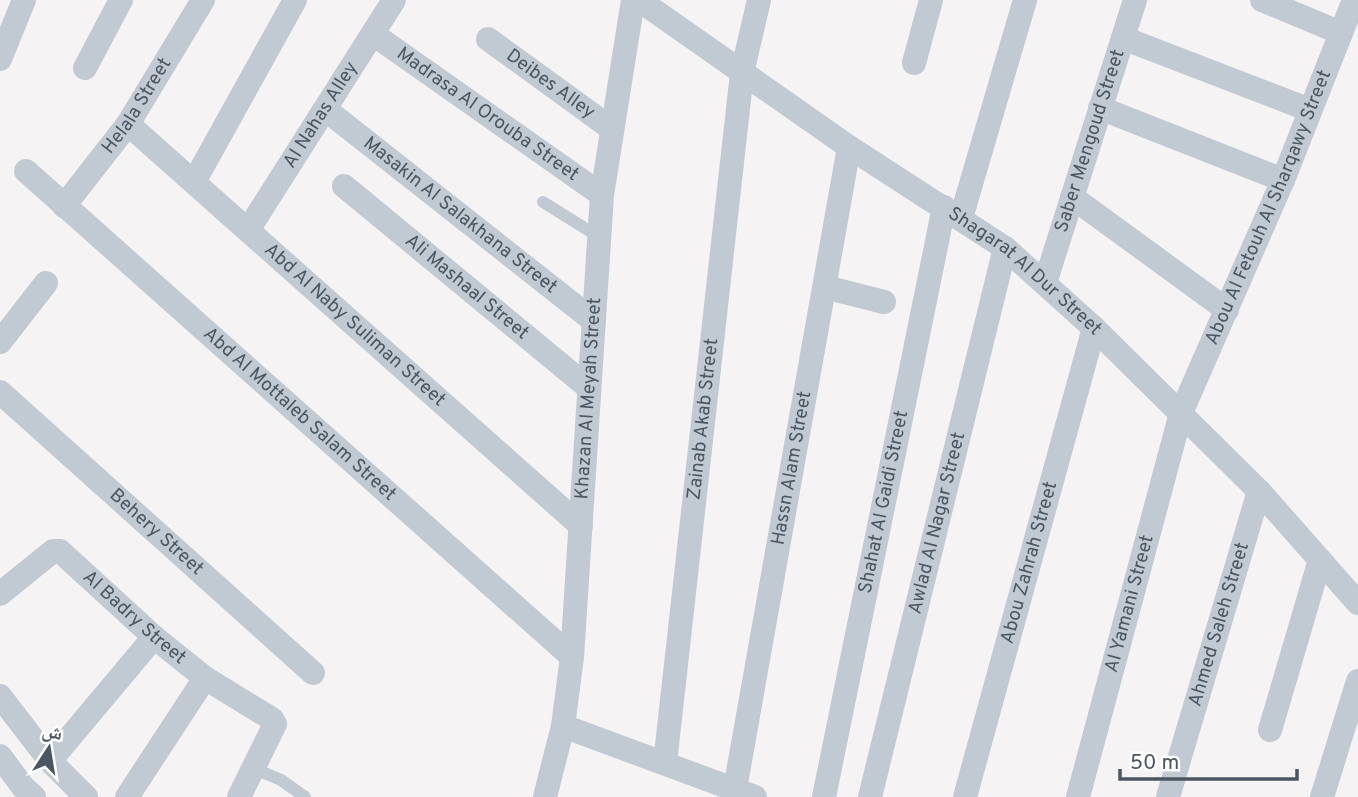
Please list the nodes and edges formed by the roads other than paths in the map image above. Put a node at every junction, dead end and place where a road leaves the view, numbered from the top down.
1 (24, 0) edge
2 (121, 0) edge
3 (203, 0) edge
4 (295, 0) edge
5 (394, 0) edge
6 (634, 0) edge
7 (639, 0) edge
8 (759, 0) edge
9 (931, 0) edge
10 (1025, 0) edge
11 (1135, 0) edge
12 (1262, 0) edge
13 (1354, 0) edge
14 (1341, 33) junction
15 (373, 34) junction
16 (488, 38) dead end
17 (1123, 38) junction
18 (0, 60) edge
19 (914, 63) dead end
20 (85, 68) dead end
21 (742, 73) junction
22 (1100, 108) junction
23 (325, 109) junction
24 (1310, 110) junction
25 (128, 124) junction
26 (612, 129) junction
27 (849, 146) junction
28 (26, 171) dead end
29 (1283, 180) junction
30 (194, 182) junction
31 (344, 186) dead end
32 (602, 195) junction
33 (1072, 197) junction
34 (543, 202) dead end
35 (64, 206) junction
36 (952, 212) junction
37 (248, 230) junction
38 (599, 237) junction
39 (1005, 248) junction
40 (46, 283) dead end
41 (1045, 283) junction
42 (825, 288) junction
43 (884, 302) dead end
44 (1227, 310) junction
45 (594, 321) junction
46 (1094, 328) junction
47 (0, 342) edge
48 (589, 388) junction
49 (0, 392) edge
50 (1181, 413) junction
51 (1259, 491) junction
52 (581, 526) junction
53 (1320, 560) junction
54 (0, 594) edge
55 (1358, 603) edge
56 (154, 637) junction
57 (572, 657) junction
58 (313, 673) dead end
59 (205, 678) junction
60 (1358, 681) edge
61 (0, 696) edge
62 (563, 726) junction
63 (1270, 730) dead end
64 (0, 756) edge
65 (50, 761) junction
66 (665, 763) junction
67 (253, 768) junction
68 (745, 793) edge
69 (34, 797) edge
70 (86, 797) edge
71 (127, 797) edge
72 (239, 797) edge
73 (305, 797) edge
74 (545, 797) edge
75 (824, 797) edge
76 (870, 797) edge
77 (965, 797) edge
78 (1079, 797) edge
79 (1168, 797) edge
80 (1322, 797) edge

1 - 18 street
2 - 20 street
3 - 25 street, Helala Street
4 - 30 street
5 - 15 street, Al Nahas Alley
6 - 26 street, Khazan Al Meyah Street
7 - 21 street, Shagarat Al Dur Street
8 - 21 street, Zainab Akab Street
9 - 19 street
10 - 36 street, Shahat Al Gaidi Street
11 - 17 street, Saber Mengoud Street
12 - 14 street
13 - 14 street, Abou Al Fetouh Al Sharqawy Street
14 - 24 street, Abou Al Fetouh Al Sharqawy Street
15 - 23 street, Al Nahas Alley
15 - 32 street, Madrasa Al Orouba Street
16 - 26 street, Deibes Alley
17 - 22 street, Saber Mengoud Street
17 - 24 street
21 - 27 street, Shagarat Al Dur Street
21 - 66 street, Zainab Akab Street
22 - 29 street
22 - 33 street, Saber Mengoud Street
23 - 37 street, Al Nahas Alley
23 - 45 street, Masakin Al Salakhana Street
24 - 29 street, Abou Al Fetouh Al Sharqawy Street
25 - 30 street, Abd Al Naby Suliman Street
25 - 35 street, Helala Street
26 - 32 street, Khazan Al Meyah Street
27 - 36 street, Shagarat Al Dur Street
27 - 42 street, Hassn Alam Street
28 - 35 street, Abd Al Mottaleb Salam Street
29 - 44 street, Abou Al Fetouh Al Sharqawy Street
30 - 37 street, Abd Al Naby Suliman Street
31 - 48 street, Ali Mashaal Street
32 - 38 street, Khazan Al Meyah Street
33 - 41 street, Saber Mengoud Street
33 - 44 street
34 - 38 lane
35 - 57 street, Abd Al Mottaleb Salam Street
36 - 39 street, Shagarat Al Dur Street
36 - 75 street, Shahat Al Gaidi Street
37 - 52 street, Abd Al Naby Suliman Street
38 - 45 street, Khazan Al Meyah Street
39 - 41 street, Shagarat Al Dur Street
39 - 76 street, Awlad Al Nagar Street
40 - 47 street
41 - 46 street, Shagarat Al Dur Street
42 - 43 street
42 - 68 street, Hassn Alam Street
44 - 50 street, Abou Al Fetouh Al Sharqawy Street
45 - 48 street, Khazan Al Meyah Street
46 - 50 street, Shagarat Al Dur Street
46 - 77 street, Abou Zahrah Street
48 - 52 street, Khazan Al Meyah Street
49 - 58 street, Behery Street
50 - 51 street, Shagarat Al Dur Street
50 - 78 street, Al Yamani Street
51 - 53 street, Shagarat Al Dur Street
51 - 79 street, Ahmed Saleh Street
52 - 57 street, Khazan Al Meyah Street
53 - 55 street, Shagarat Al Dur Street
53 - 63 street
54 - 56 street, Al Badry Street
56 - 59 street, Al Badry Street
56 - 65 street
57 - 62 street, Khazan Al Meyah Street
59 - 67 street, Al Badry Street
59 - 71 street
60 - 80 street
61 - 65 street
62 - 66 street
62 - 74 street, Khazan Al Meyah Street
64 - 69 street
65 - 70 street
66 - 68 street
67 - 72 street
67 - 73 lane

